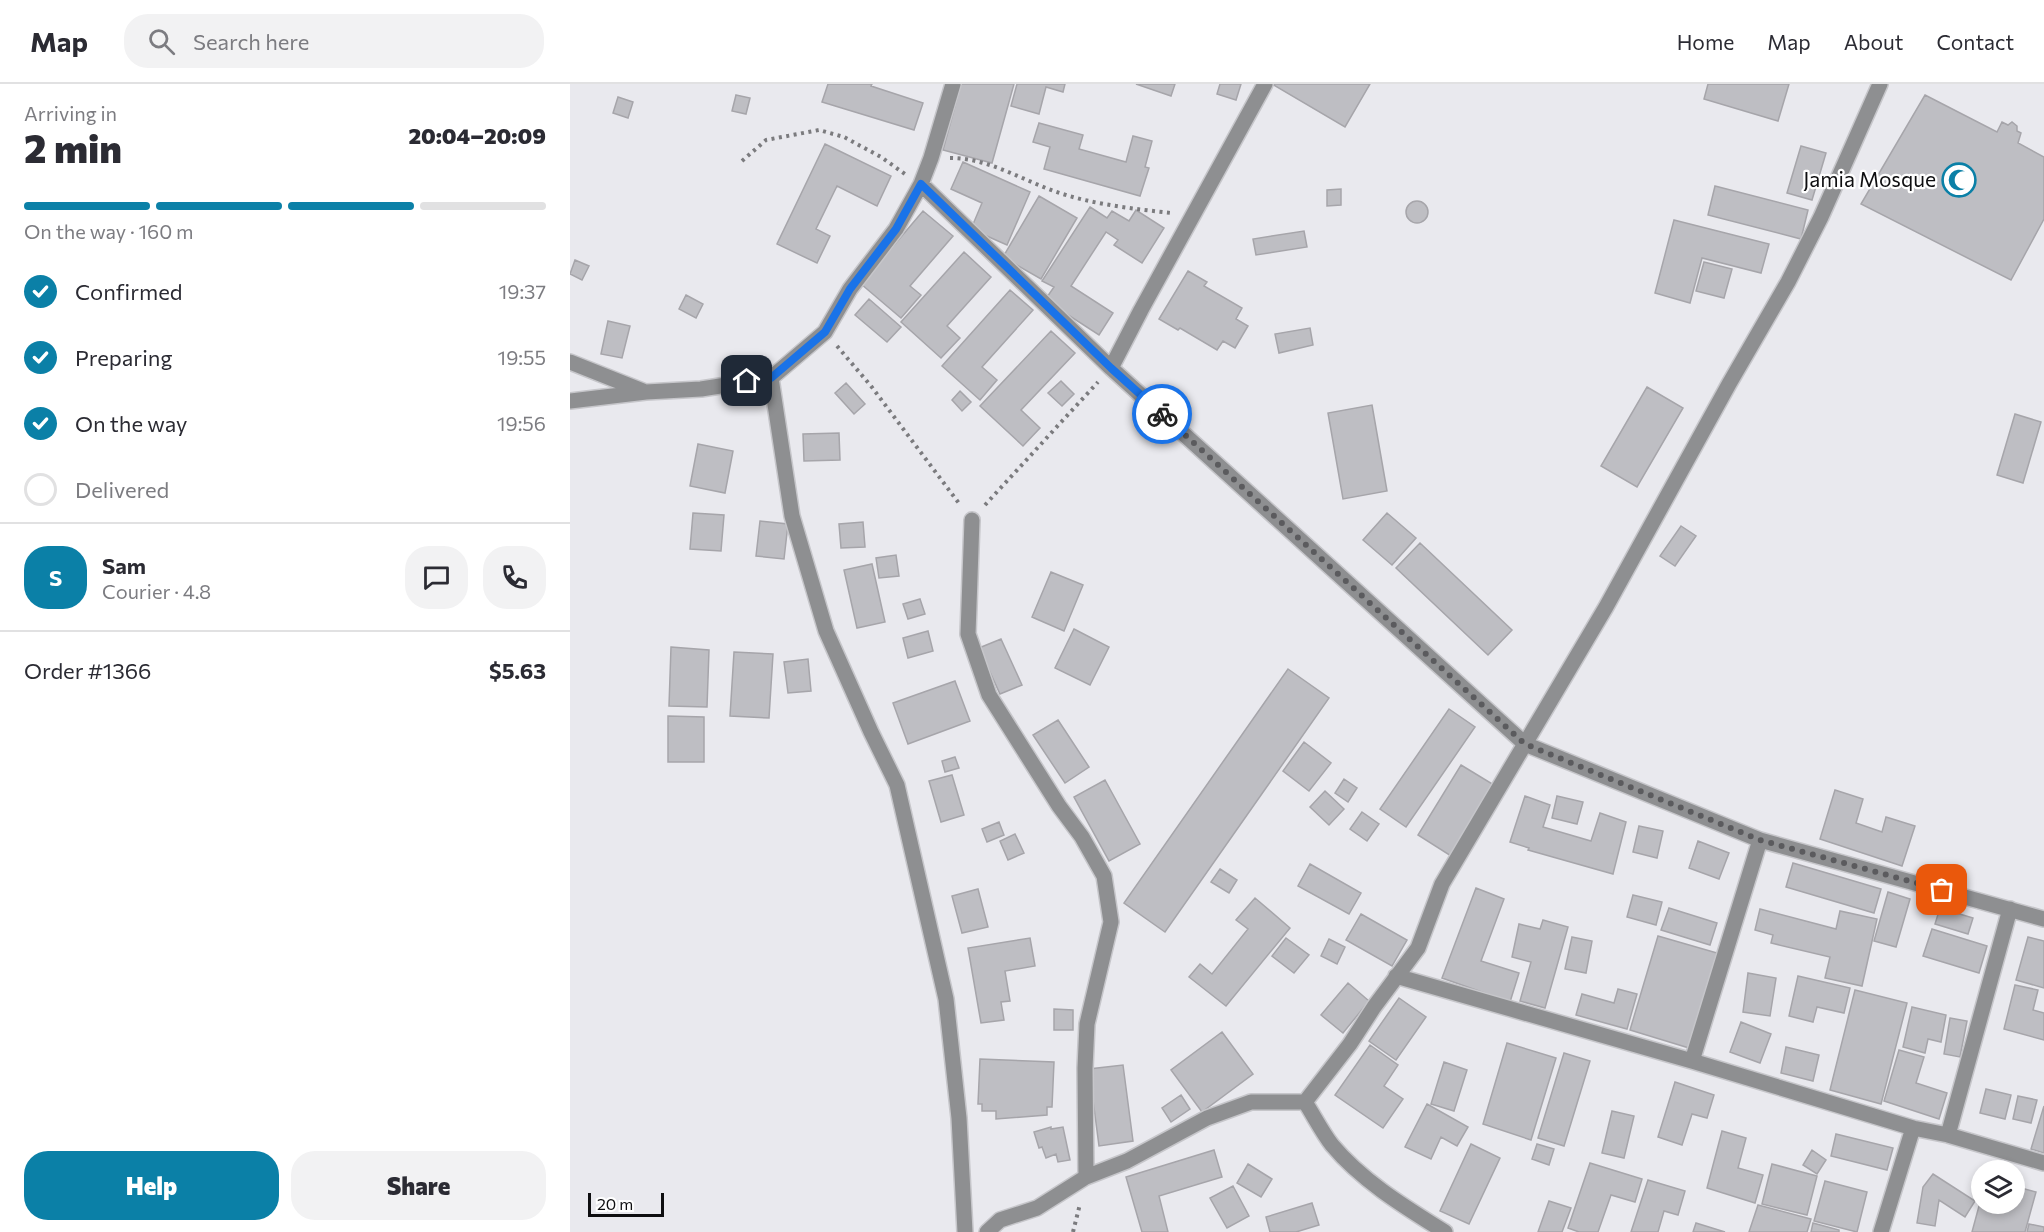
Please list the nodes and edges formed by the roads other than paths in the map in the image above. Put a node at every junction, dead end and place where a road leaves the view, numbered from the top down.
1 (953, 84) edge
2 (1265, 84) edge
3 (1880, 84) edge
4 (921, 184) junction
5 (570, 362) edge
6 (1111, 368) junction
7 (771, 378) junction
8 (646, 392) junction
9 (570, 401) edge
10 (972, 520) road end
11 (1525, 744) junction
12 (1760, 840) junction
13 (2010, 909) junction
14 (2044, 919) edge
15 (1396, 976) junction
16 (1692, 1061) junction
17 (1305, 1102) junction
18 (1913, 1128) junction
19 (1948, 1135) junction
20 (2044, 1163) edge
21 (1086, 1177) junction
22 (965, 1232) edge
23 (987, 1232) edge
24 (1445, 1232) edge
25 (1881, 1232) edge

1 - 4 street
2 - 6 street
3 - 11 street
4 - 6 street
4 - 7 street
5 - 8 street
6 - 11 street
7 - 8 street
7 - 22 street
8 - 9 street
10 - 21 street
11 - 12 street
11 - 15 street
12 - 13 street
12 - 16 street
13 - 14 street
13 - 19 street
15 - 16 street
15 - 17 street
16 - 18 street
17 - 21 street
17 - 24 street
18 - 19 street
18 - 25 street
19 - 20 street
21 - 23 street

